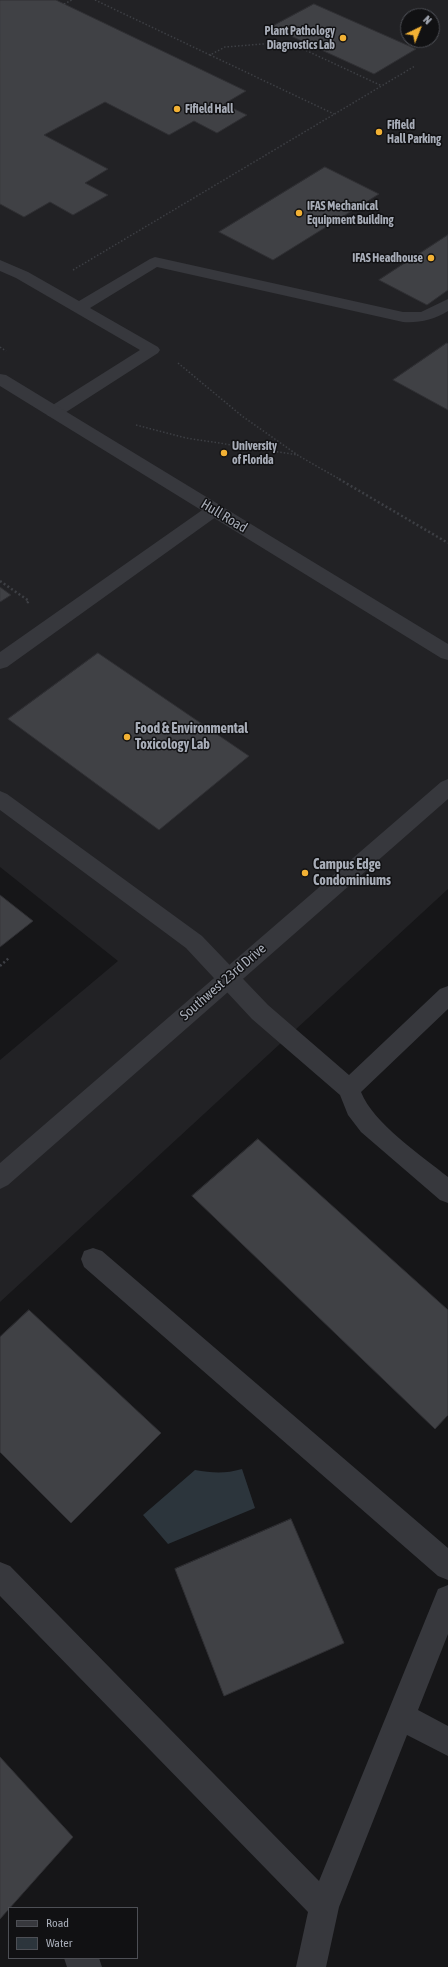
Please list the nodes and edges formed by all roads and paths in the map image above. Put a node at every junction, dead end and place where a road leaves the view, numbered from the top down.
1 (72, 0) edge
2 (95, 0) edge
3 (64, 4) dead end
4 (210, 55) junction
5 (415, 66) dead end
6 (382, 86) junction
7 (334, 115) junction
8 (0, 265) edge
9 (72, 271) dead end
10 (448, 304) edge
11 (79, 308) junction
12 (177, 362) dead end
13 (0, 379) edge
14 (54, 412) junction
15 (130, 422) dead end
16 (299, 456) junction
17 (214, 510) junction
18 (448, 543) edge
19 (0, 581) edge
20 (24, 605) dead end
21 (448, 652) edge
22 (0, 662) edge
23 (448, 787) edge
24 (0, 799) edge
25 (10, 957) dead end
26 (0, 966) edge
27 (228, 978) junction
28 (448, 995) edge
29 (349, 1088) junction
30 (0, 1178) edge
31 (448, 1192) edge
32 (93, 1259) dead end
33 (448, 1566) edge
34 (0, 1576) edge
35 (448, 1599) edge
36 (401, 1716) junction
37 (448, 1742) edge
38 (324, 1907) junction
39 (80, 1959) edge
40 (87, 1967) edge
41 (311, 1967) edge

1 - 3 path
2 - 4 path
4 - 6 path
4 - 7 path
5 - 6 path
6 - 7 path
7 - 9 path
8 - 11 street
10 - 11 street
11 - 14 street
12 - 16 path
13 - 14 street, Hull Road
14 - 17 street, Hull Road
15 - 16 path
16 - 18 path
17 - 21 street, Hull Road
17 - 22 street
19 - 20 path
23 - 27 street, Southwest 23rd Drive
24 - 27 street
25 - 26 path
27 - 29 street
27 - 30 street, Southwest 23rd Drive
28 - 29 street
29 - 31 street
32 - 33 street
34 - 38 street
35 - 36 street
36 - 37 street
36 - 38 street
38 - 41 street
39 - 40 street

